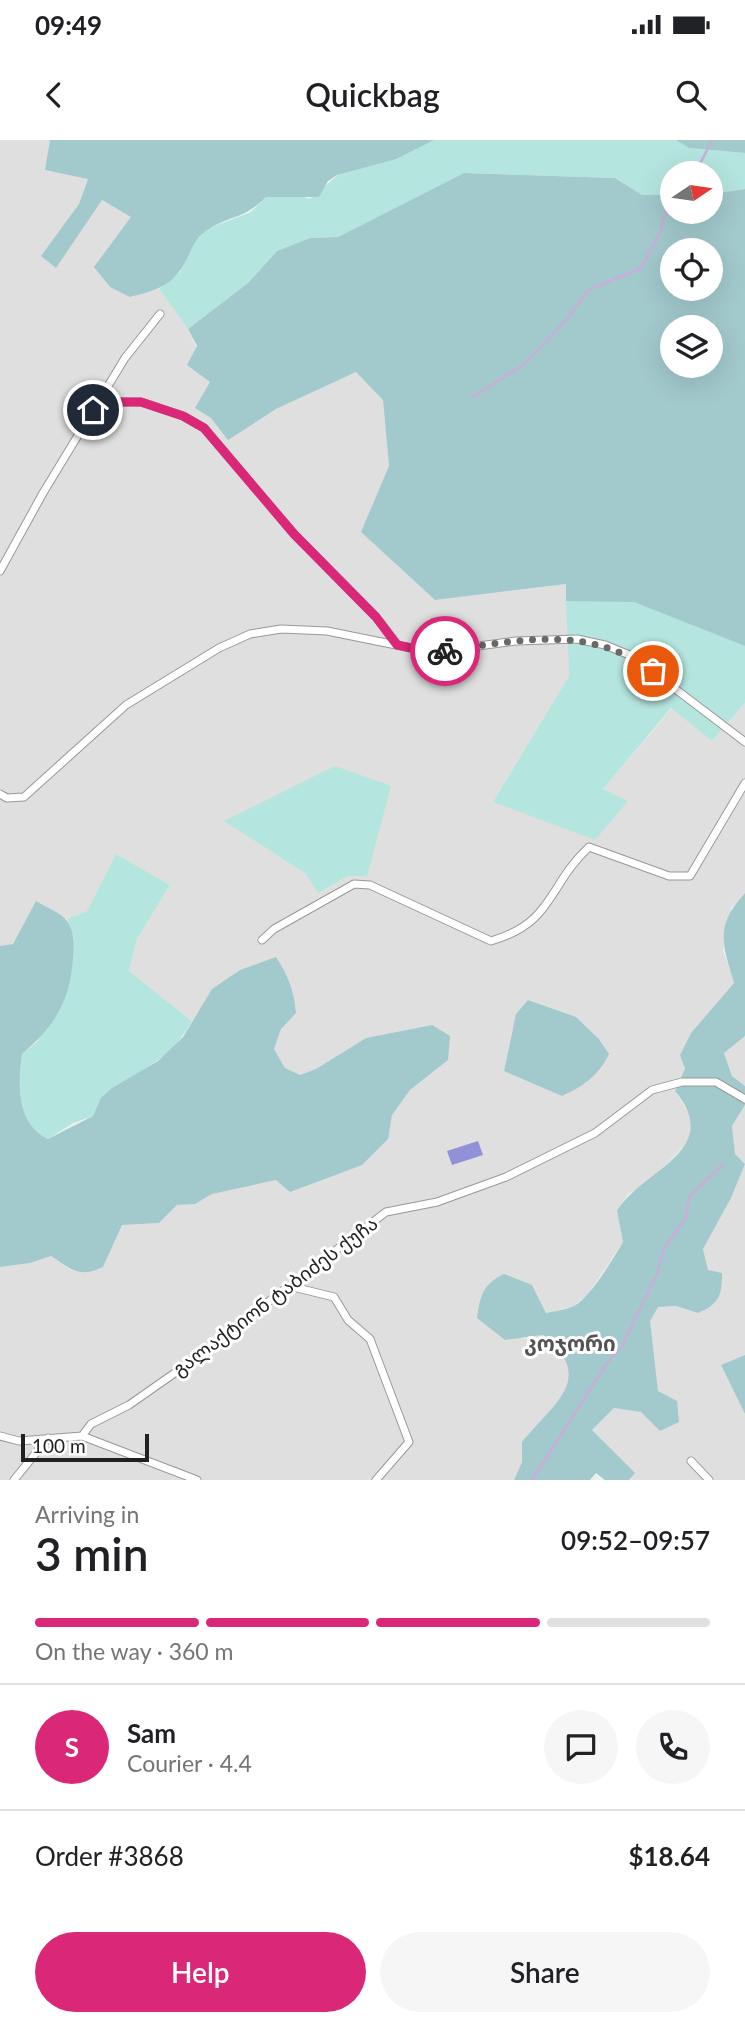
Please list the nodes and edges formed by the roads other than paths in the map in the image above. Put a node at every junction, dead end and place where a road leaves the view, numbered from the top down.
1 (160, 314) dead end
2 (93, 410) junction
3 (0, 571) edge
4 (397, 645) junction
5 (745, 742) edge
6 (745, 783) edge
7 (0, 794) edge
8 (262, 940) dead end
9 (745, 1099) edge
10 (289, 1286) junction
11 (0, 1436) edge
12 (82, 1436) junction
13 (48, 1438) junction
14 (691, 1461) dead end
15 (183, 1476) junction
16 (14, 1480) edge
17 (175, 1480) edge
18 (197, 1480) edge
19 (376, 1480) edge
20 (709, 1480) edge

1 - 2 street
2 - 3 street
2 - 4 street
4 - 5 street
4 - 7 street
6 - 8 street
9 - 10 street, გალაქტიონ ტაბიძეს ქუჩა
10 - 12 street, გალაქტიონ ტაბიძეს ქუჩა
10 - 19 street
11 - 13 street
12 - 13 street
12 - 15 street
13 - 16 street
14 - 20 street
15 - 17 street
15 - 18 street

